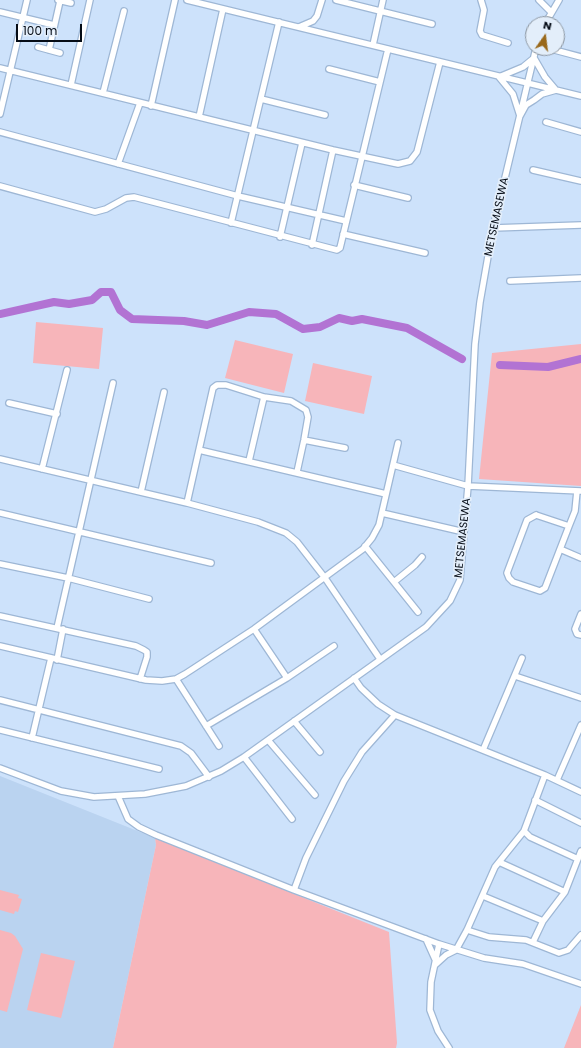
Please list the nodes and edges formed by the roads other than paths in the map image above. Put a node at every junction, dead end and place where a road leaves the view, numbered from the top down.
1 (27, 0) edge
2 (59, 0) edge
3 (90, 0) edge
4 (175, 0) edge
5 (187, 0) edge
6 (322, 0) edge
7 (336, 0) edge
8 (383, 0) edge
9 (481, 0) edge
10 (539, 0) edge
11 (559, 0) edge
12 (71, 3) dead end
13 (223, 9) junction
14 (124, 11) dead end
15 (380, 11) junction
16 (0, 12) edge
17 (551, 12) junction
18 (549, 16) edge
19 (22, 18) junction
20 (279, 22) junction
21 (432, 24) dead end
22 (54, 26) junction
23 (298, 27) junction
24 (508, 43) dead end
25 (373, 45) junction
26 (38, 47) dead end
27 (388, 49) junction
28 (49, 50) junction
29 (60, 53) dead end
30 (565, 53) edge
31 (581, 57) edge
32 (534, 58) junction
33 (440, 62) junction
34 (0, 68) edge
35 (329, 69) dead end
36 (10, 70) junction
37 (499, 77) junction
38 (380, 82) junction
39 (528, 84) junction
40 (71, 85) junction
41 (556, 90) junction
42 (103, 93) junction
43 (581, 96) edge
44 (261, 99) junction
45 (140, 103) junction
46 (151, 106) junction
47 (0, 114) edge
48 (326, 115) dead end
49 (520, 116) junction
50 (199, 117) junction
51 (546, 122) dead end
52 (254, 131) junction
53 (0, 132) edge
54 (581, 132) edge
55 (302, 143) junction
56 (333, 150) junction
57 (361, 156) junction
58 (118, 164) junction
59 (533, 170) dead end
60 (581, 182) edge
61 (354, 185) junction
62 (0, 186) edge
63 (238, 196) junction
64 (408, 198) dead end
65 (287, 208) junction
66 (317, 214) junction
67 (346, 221) junction
68 (231, 223) junction
69 (581, 226) edge
70 (493, 228) junction
71 (342, 234) junction
72 (280, 237) junction
73 (312, 245) junction
74 (425, 253) dead end
75 (581, 278) edge
76 (510, 281) dead end
77 (67, 370) dead end
78 (113, 383) dead end
79 (164, 392) dead end
80 (264, 397) junction
81 (9, 403) dead end
82 (57, 414) junction
83 (304, 440) junction
84 (398, 443) dead end
85 (345, 448) dead end
86 (200, 450) junction
87 (0, 459) edge
88 (249, 461) junction
89 (393, 465) junction
90 (42, 469) junction
91 (297, 472) junction
92 (91, 481) junction
93 (468, 486) junction
94 (579, 491) edge
95 (141, 492) junction
96 (386, 494) junction
97 (188, 503) junction
98 (0, 513) edge
99 (382, 513) junction
100 (569, 526) junction
101 (80, 532) junction
102 (464, 532) junction
103 (365, 546) junction
104 (560, 549) junction
105 (422, 557) dead end
106 (581, 558) edge
107 (211, 563) dead end
108 (0, 564) edge
109 (68, 578) junction
110 (325, 578) junction
111 (394, 582) junction
112 (149, 598) dead end
113 (418, 612) dead end
114 (581, 614) edge
115 (0, 616) edge
116 (60, 629) junction
117 (254, 630) junction
118 (581, 635) edge
119 (0, 646) edge
120 (334, 646) dead end
121 (522, 658) dead end
122 (54, 659) junction
123 (380, 659) junction
124 (515, 676) junction
125 (287, 678) junction
126 (354, 678) junction
127 (140, 679) junction
128 (176, 679) junction
129 (581, 698) edge
130 (0, 700) edge
131 (40, 709) junction
132 (395, 715) junction
133 (294, 721) junction
134 (581, 725) edge
135 (206, 726) junction
136 (0, 730) edge
137 (32, 738) junction
138 (268, 740) junction
139 (219, 746) dead end
140 (483, 750) junction
141 (320, 752) dead end
142 (244, 757) junction
143 (0, 768) edge
144 (159, 769) dead end
145 (545, 775) junction
146 (209, 776) junction
147 (556, 780) junction
148 (581, 792) edge
149 (315, 795) dead end
150 (118, 796) junction
151 (535, 800) junction
152 (292, 819) dead end
153 (581, 823) edge
154 (524, 831) junction
155 (581, 851) edge
156 (578, 859) junction
157 (499, 862) junction
158 (294, 890) junction
159 (566, 892) junction
160 (483, 896) junction
161 (543, 921) junction
162 (467, 930) junction
163 (581, 935) edge
164 (426, 939) junction
165 (533, 942) junction
166 (438, 944) junction
167 (456, 950) junction
168 (435, 964) junction
169 (581, 984) edge
170 (449, 1048) edge

1 - 19 street
2 - 12 street
2 - 22 street
3 - 40 street
4 - 46 street
5 - 13 street
6 - 23 street
7 - 15 street
8 - 15 street
9 - 24 street
10 - 17 street
11 - 17 street
13 - 20 street
13 - 50 street
14 - 42 street
15 - 21 street
15 - 25 street
16 - 19 street
17 - 18 street
19 - 22 street
19 - 36 street
20 - 23 street
20 - 44 street
22 - 28 street
23 - 25 street
25 - 27 street
26 - 28 street
27 - 33 street
27 - 38 street
28 - 29 street
30 - 31 street
32 - 37 street
32 - 39 street, METSEMASEWA
32 - 41 street
33 - 37 street
33 - 57 street
34 - 36 street
35 - 38 street
36 - 40 street
36 - 47 street
37 - 39 street
37 - 49 street
38 - 57 street
39 - 41 street
39 - 49 street, METSEMASEWA
40 - 42 street
41 - 43 street
41 - 49 street
42 - 45 street
44 - 48 street
44 - 52 street
45 - 46 street
45 - 58 street
46 - 50 street
49 - 70 street, METSEMASEWA
50 - 52 street
51 - 54 street
52 - 55 street
52 - 63 street
53 - 58 street
55 - 56 street
55 - 65 street
56 - 57 street
56 - 66 street
57 - 61 street
58 - 63 street
59 - 60 street
61 - 64 street
61 - 67 street
62 - 68 street
63 - 65 street
63 - 68 street
65 - 66 street
65 - 72 street
66 - 67 street
66 - 73 street
67 - 71 street
68 - 72 street
69 - 70 street
70 - 93 street, METSEMASEWA
71 - 73 street
71 - 74 street
72 - 73 street
75 - 76 street
77 - 82 street
78 - 92 street
79 - 95 street
80 - 83 street
80 - 86 street
80 - 88 street
81 - 82 street
82 - 90 street
83 - 85 street
83 - 91 street
84 - 89 street
86 - 88 street
86 - 97 street
87 - 90 street
88 - 91 street
89 - 93 street
89 - 96 street
90 - 92 street
91 - 96 street
92 - 95 street
92 - 101 street
93 - 94 street
93 - 102 street, METSEMASEWA
94 - 100 street
95 - 97 street
96 - 99 street
97 - 110 street
98 - 101 street
99 - 102 street
99 - 103 street
100 - 104 street
100 - 104 street
101 - 107 street
101 - 109 street
102 - 123 street, METSEMASEWA
103 - 110 street
103 - 111 street
104 - 106 street
105 - 111 street
108 - 109 street
109 - 112 street
109 - 116 street
110 - 117 street
110 - 123 street
111 - 113 street
114 - 118 street
115 - 116 street
116 - 122 street
116 - 127 street
117 - 125 street
117 - 128 street
119 - 122 street
120 - 125 street
121 - 124 street
122 - 127 street
122 - 131 street
123 - 126 street, METSEMASEWA
124 - 129 street
124 - 140 street
125 - 135 street
126 - 132 street
126 - 133 street, METSEMASEWA
127 - 128 street
128 - 135 street
130 - 131 street
131 - 137 street
131 - 146 street
132 - 140 street
132 - 158 street
133 - 138 street, METSEMASEWA
133 - 141 street
134 - 147 street
135 - 139 street
136 - 137 street
137 - 144 street
138 - 142 street, METSEMASEWA
138 - 149 street
140 - 145 street
142 - 146 street, METSEMASEWA
142 - 152 street
143 - 150 street, METSEMASEWA
145 - 147 street
145 - 151 street
146 - 150 street, METSEMASEWA
147 - 148 street
150 - 158 street
151 - 153 street
151 - 154 street
154 - 156 street
154 - 157 street
155 - 156 street
156 - 159 street
157 - 159 street
157 - 160 street
158 - 164 street
159 - 161 street
160 - 161 street
160 - 162 street
161 - 165 street
162 - 165 street
162 - 167 street
163 - 165 street
164 - 166 street
164 - 168 street
166 - 167 street
166 - 168 street
167 - 168 street
167 - 169 street
168 - 170 street

